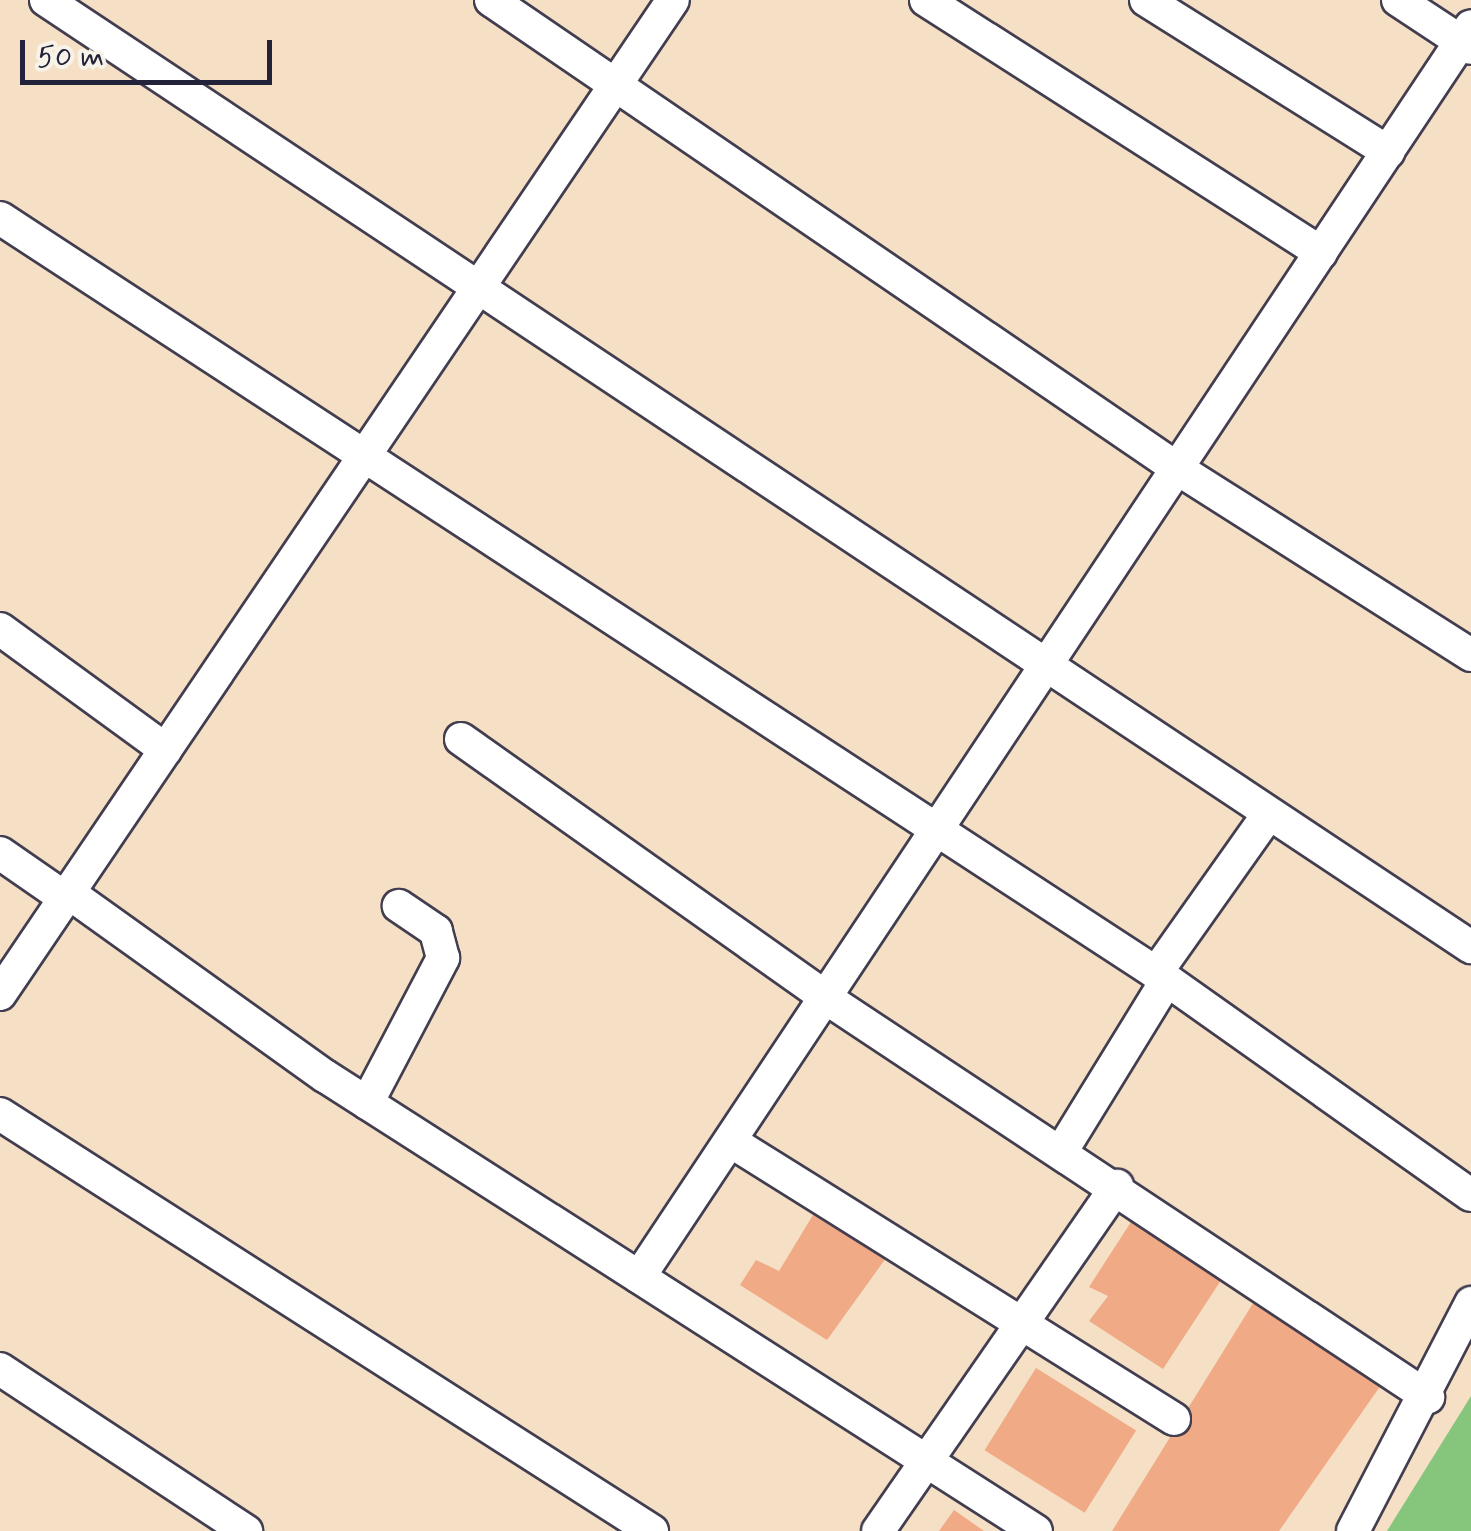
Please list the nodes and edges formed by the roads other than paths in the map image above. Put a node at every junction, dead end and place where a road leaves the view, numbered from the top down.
1 (46, 0) edge
2 (492, 0) edge
3 (673, 0) edge
4 (926, 0) edge
5 (1146, 0) edge
6 (1398, 0) edge
7 (1467, 38) edge
8 (618, 86) junction
9 (1388, 152) junction
10 (0, 218) edge
11 (1321, 253) junction
12 (470, 289) junction
13 (366, 464) junction
14 (1178, 470) junction
15 (0, 630) edge
16 (1471, 655) edge
17 (1038, 667) junction
18 (461, 739) dead end
19 (166, 750) junction
20 (1267, 816) junction
21 (930, 830) junction
22 (0, 853) edge
23 (67, 896) junction
24 (400, 906) dead end
25 (1471, 947) edge
26 (1161, 976) junction
27 (0, 994) edge
28 (829, 1000) junction
29 (367, 1102) junction
30 (0, 1114) edge
31 (735, 1144) junction
32 (1061, 1152) junction
33 (1117, 1186) junction
34 (1471, 1195) edge
35 (639, 1278) junction
36 (1471, 1303) edge
37 (1022, 1320) junction
38 (0, 1369) edge
39 (1428, 1398) junction
40 (1174, 1419) dead end
41 (931, 1457) junction
42 (246, 1531) edge
43 (652, 1531) edge
44 (878, 1531) edge
45 (1036, 1531) edge
46 (1354, 1531) edge

1 - 12 street
2 - 8 street
3 - 8 street
4 - 11 street
5 - 9 street
6 - 7 street
7 - 9 street
8 - 12 street
8 - 14 street
9 - 11 street
10 - 13 street
11 - 14 street
12 - 13 street
12 - 17 street
13 - 19 street
13 - 21 street
14 - 16 street
14 - 17 street
15 - 19 street
17 - 20 street
17 - 21 street
18 - 28 street
19 - 23 street
20 - 25 street
20 - 26 street
21 - 26 street
21 - 28 street
22 - 23 street
23 - 27 street
23 - 29 street
24 - 29 street
26 - 32 street
26 - 34 street
28 - 31 street
28 - 32 street
29 - 35 street
30 - 43 street
31 - 35 street
31 - 37 street
32 - 33 street
33 - 37 street
33 - 39 street
35 - 41 street
36 - 39 street
37 - 40 street
37 - 41 street
38 - 42 street
39 - 46 street
41 - 44 street
41 - 45 street

